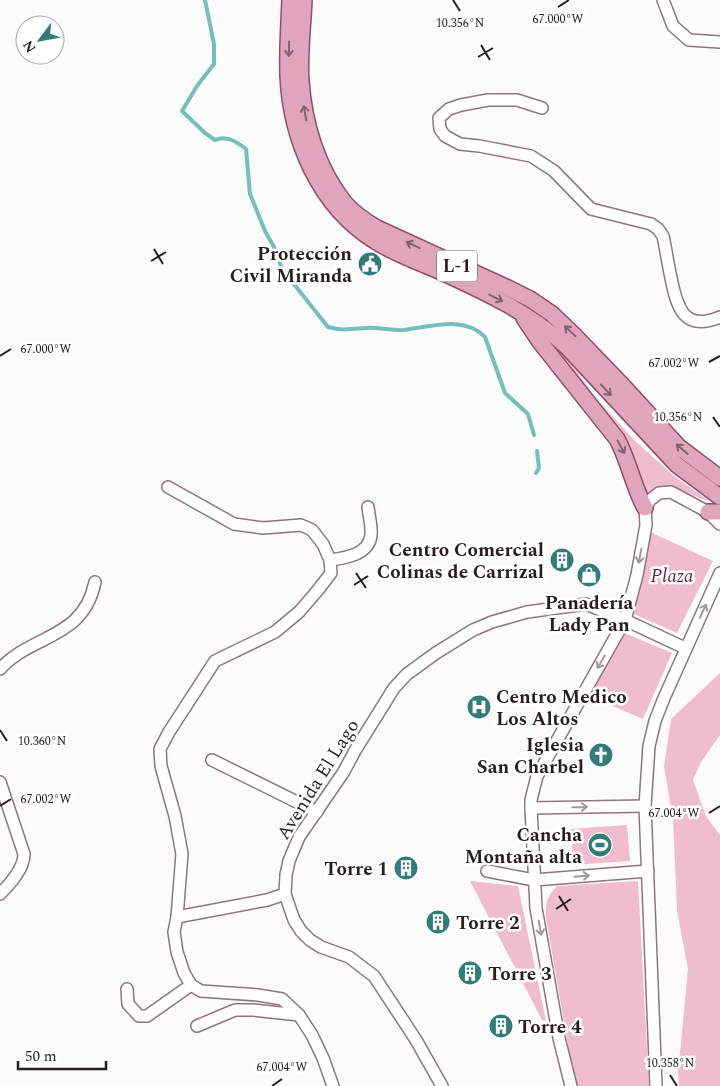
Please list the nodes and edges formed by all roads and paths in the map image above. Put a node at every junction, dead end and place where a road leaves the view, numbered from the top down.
1 (290, 0) edge
2 (304, 0) edge
3 (662, 0) edge
4 (720, 42) edge
5 (542, 108) dead end
6 (519, 310) junction
7 (720, 317) edge
8 (720, 478) edge
9 (168, 487) dead end
10 (720, 497) edge
11 (368, 508) dead end
12 (645, 508) junction
13 (714, 512) edge
14 (720, 524) edge
15 (330, 560) junction
16 (720, 573) edge
17 (95, 582) dead end
18 (625, 620) junction
19 (685, 648) junction
20 (0, 669) edge
21 (212, 760) dead end
22 (0, 782) edge
23 (645, 806) junction
24 (531, 808) junction
25 (317, 812) junction
26 (487, 871) dead end
27 (648, 871) junction
28 (534, 880) junction
29 (0, 894) edge
30 (285, 894) junction
31 (177, 917) junction
32 (191, 985) junction
33 (127, 989) dead end
34 (299, 1015) junction
35 (197, 1026) dead end
36 (333, 1086) edge
37 (442, 1086) edge
38 (571, 1086) edge
39 (656, 1086) edge

1 -> 6 main road, L-1
8 -> 2 main road, L-1
3 - 4 street
5 - 7 street
6 -> 10 main road, L-1
6 -> 12 main road
9 - 15 street
11 - 15 street
12 - 13 street
12 -> 18 street
13 - 14 street
15 - 31 street
19 -> 16 street
17 - 20 street
18 - 19 street, Avenida El Lago
18 -> 24 street
18 - 25 street, Avenida El Lago
19 - 23 street
21 - 25 street
22 - 29 street
24 -> 23 street
23 - 27 street
24 - 28 street
25 - 30 street, Avenida El Lago
26 - 28 street
28 -> 27 street
27 - 39 street
28 -> 38 street
30 - 31 street
30 - 37 street, Avenida El Lago
31 - 32 street
32 - 33 street
32 - 34 street
34 - 35 street
34 - 36 street

